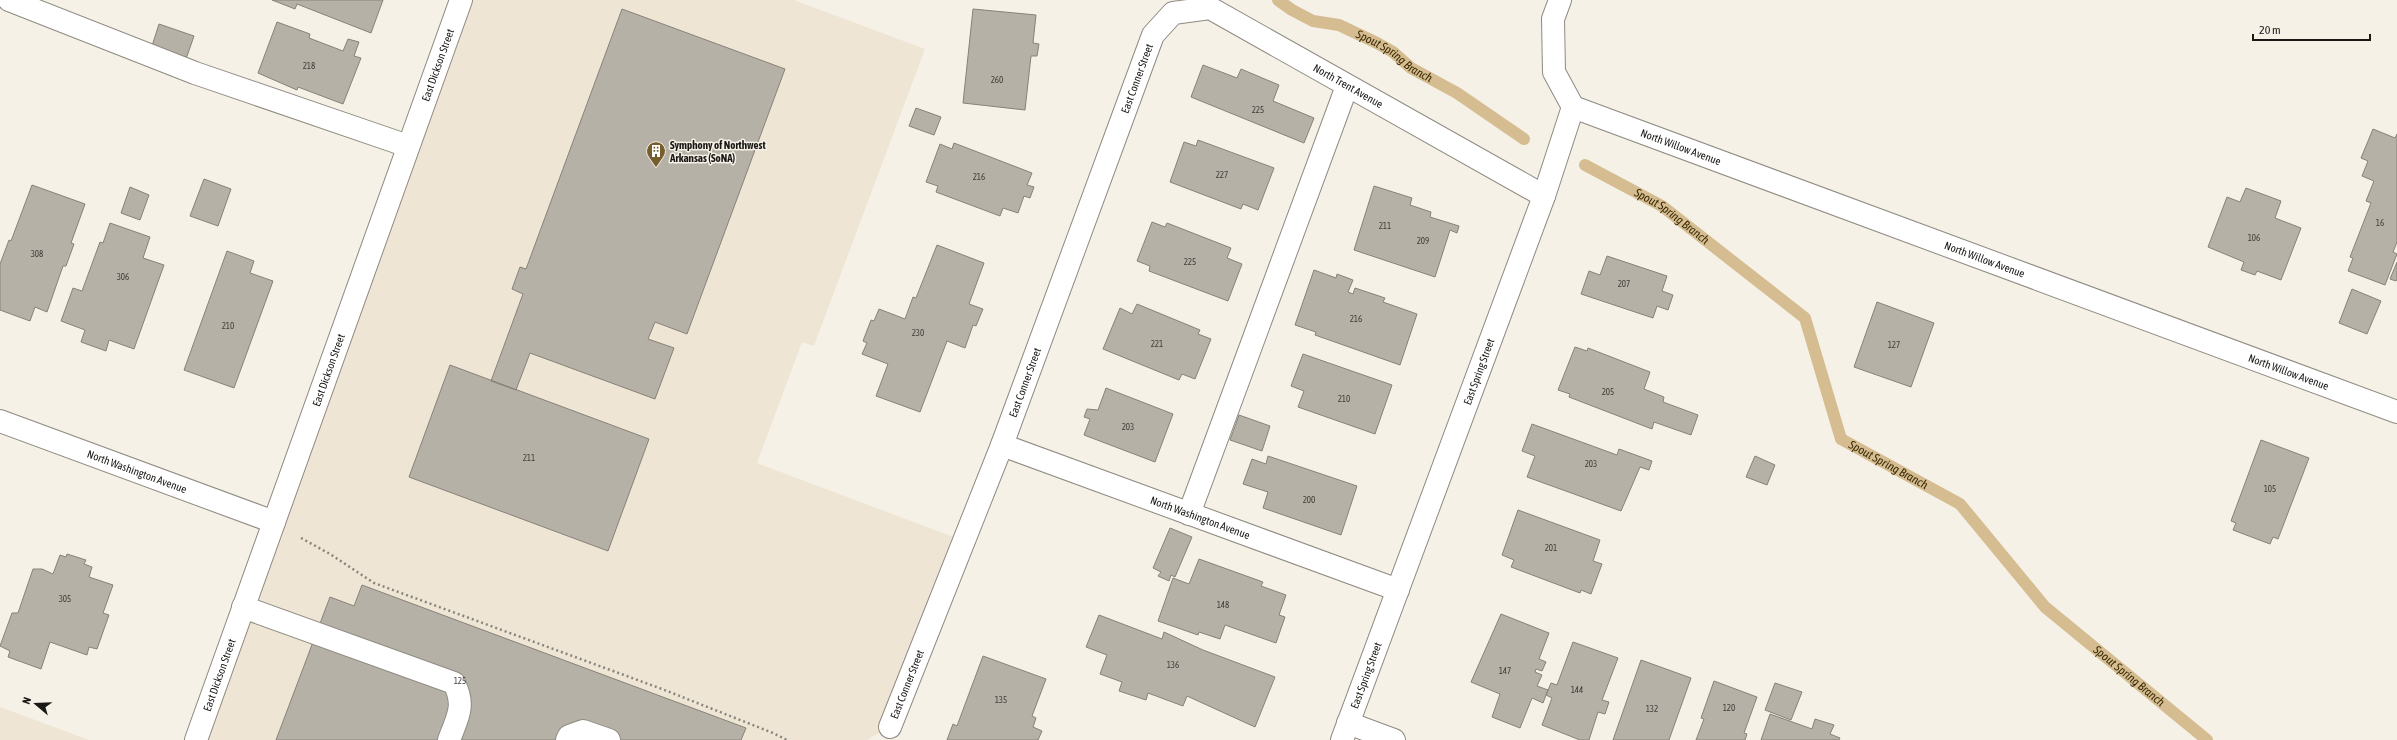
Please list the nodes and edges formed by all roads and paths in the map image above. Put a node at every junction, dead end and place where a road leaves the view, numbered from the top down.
1 (9, 0) edge
2 (460, 0) edge
3 (1560, 0) edge
4 (1153, 35) joint
5 (1347, 86) junction
6 (1573, 107) junction
7 (408, 146) junction
8 (1544, 196) junction
9 (2397, 412) edge
10 (0, 421) edge
11 (1002, 445) junction
12 (1189, 514) junction
13 (274, 522) junction
14 (1398, 590) junction
15 (244, 607) junction
16 (890, 727) dead end
17 (1345, 731) edge
18 (196, 740) edge
19 (449, 740) edge
20 (567, 740) edge
21 (609, 740) edge
22 (787, 740) edge
23 (1394, 740) edge

1 - 7 street
2 - 7 street, East Dickson Street
3 - 6 street
4 - 5 street, North Trent Avenue
4 - 11 street, East Conner Street
5 - 8 street, North Trent Avenue
5 - 12 street
6 - 8 street, East Spring Street
6 - 9 street, North Willow Avenue
7 - 13 street, East Dickson Street
8 - 14 street, East Spring Street
10 - 13 street, North Washington Avenue
11 - 12 street, North Washington Avenue
11 - 16 street, East Conner Street
12 - 14 street, North Washington Avenue
13 - 15 street, East Dickson Street
13 - 22 path
14 - 17 street, East Spring Street
15 - 18 street, East Dickson Street
15 - 19 street
17 - 23 street
20 - 21 street

